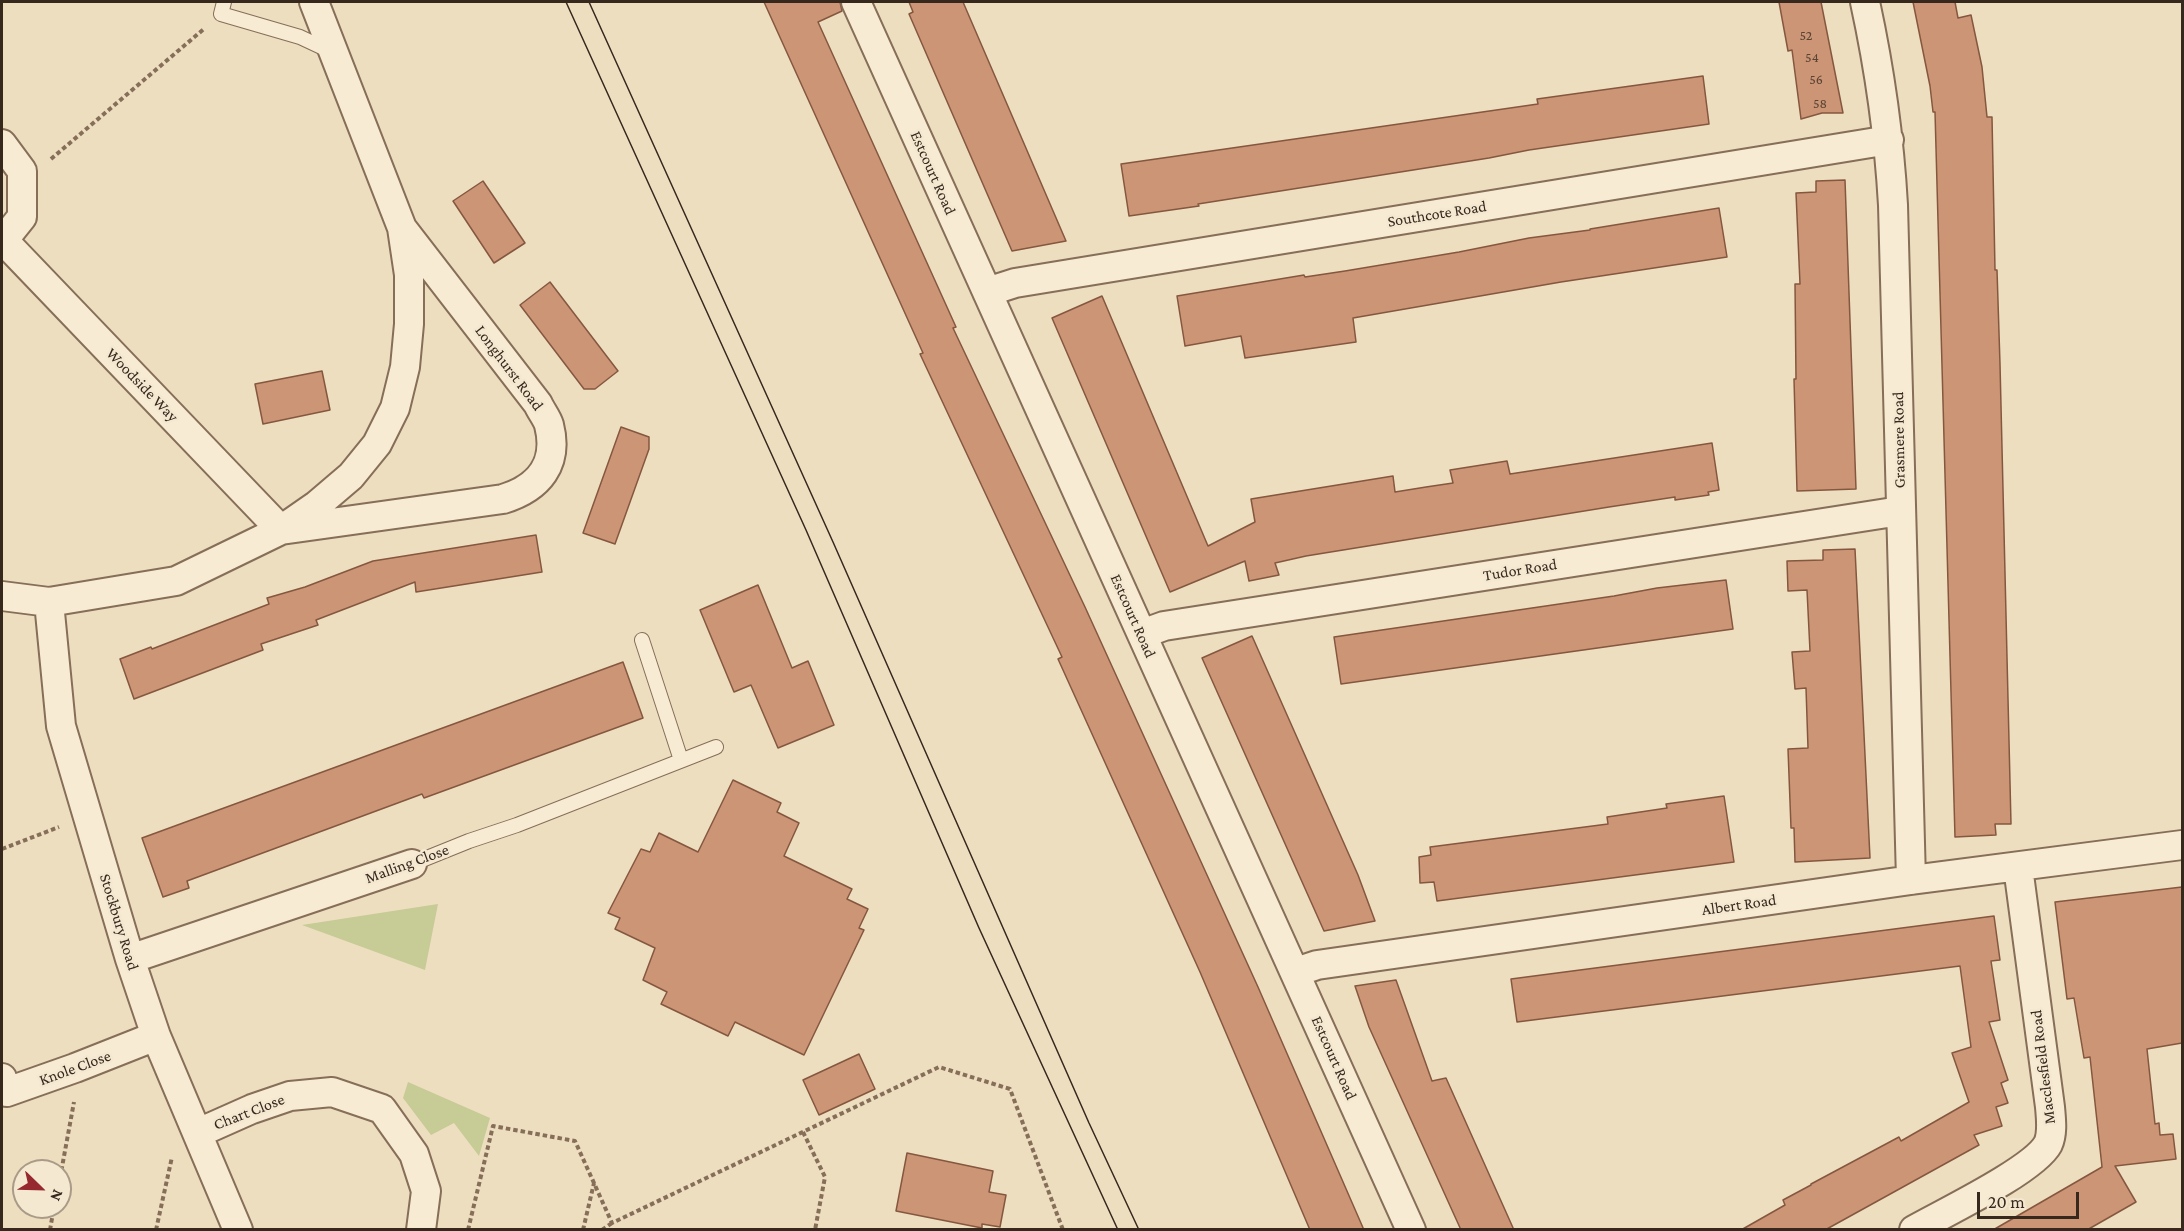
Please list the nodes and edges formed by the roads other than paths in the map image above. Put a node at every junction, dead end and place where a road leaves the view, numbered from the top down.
1 (314, 2) edge
2 (856, 2) edge
3 (1865, 2) edge
4 (223, 8) edge
5 (333, 53) junction
6 (1889, 140) junction
7 (2, 144) edge
8 (402, 228) junction
9 (3, 242) edge
10 (987, 292) junction
11 (1900, 511) junction
12 (281, 530) junction
13 (2, 596) edge
14 (49, 602) junction
15 (1142, 634) junction
16 (642, 640) dead end
17 (716, 747) dead end
18 (681, 760) junction
19 (2182, 845) edge
20 (412, 864) joint
21 (2018, 867) junction
22 (1911, 880) junction
23 (130, 959) junction
24 (1296, 972) junction
25 (156, 1036) junction
26 (3, 1088) edge
27 (198, 1133) junction
28 (238, 1230) edge
29 (421, 1230) edge
30 (1411, 1230) edge
31 (1914, 1230) edge

1 - 5 street, Longhurst Road
2 - 10 street, Estcourt Road
3 - 6 street, Grasmere Road
4 - 5 lane
5 - 8 street, Longhurst Road
6 - 10 street, Southcote Road
6 - 11 street, Grasmere Road
7 - 9 street
8 - 12 street, Longhurst Road
8 - 12 street, Longhurst Road
9 - 12 street, Woodside Way
10 - 15 street, Estcourt Road
11 - 15 street, Tudor Road
11 - 22 street, Grasmere Road
12 - 14 street, Longhurst Road
13 - 14 street, Longhurst Road
14 - 23 street, Stockbury Road
15 - 24 street, Estcourt Road
16 - 18 lane
17 - 18 lane, Malling Close
18 - 20 lane, Malling Close
19 - 21 street, Albert Road
20 - 23 street, Malling Close
21 - 22 street, Albert Road
21 - 31 street, Macclesfield Road
22 - 24 street, Albert Road
23 - 25 street, Stockbury Road
24 - 30 street, Estcourt Road
25 - 26 street, Knole Close
25 - 27 street, Stockbury Road
27 - 28 street, Stockbury Road
27 - 29 street, Chart Close

